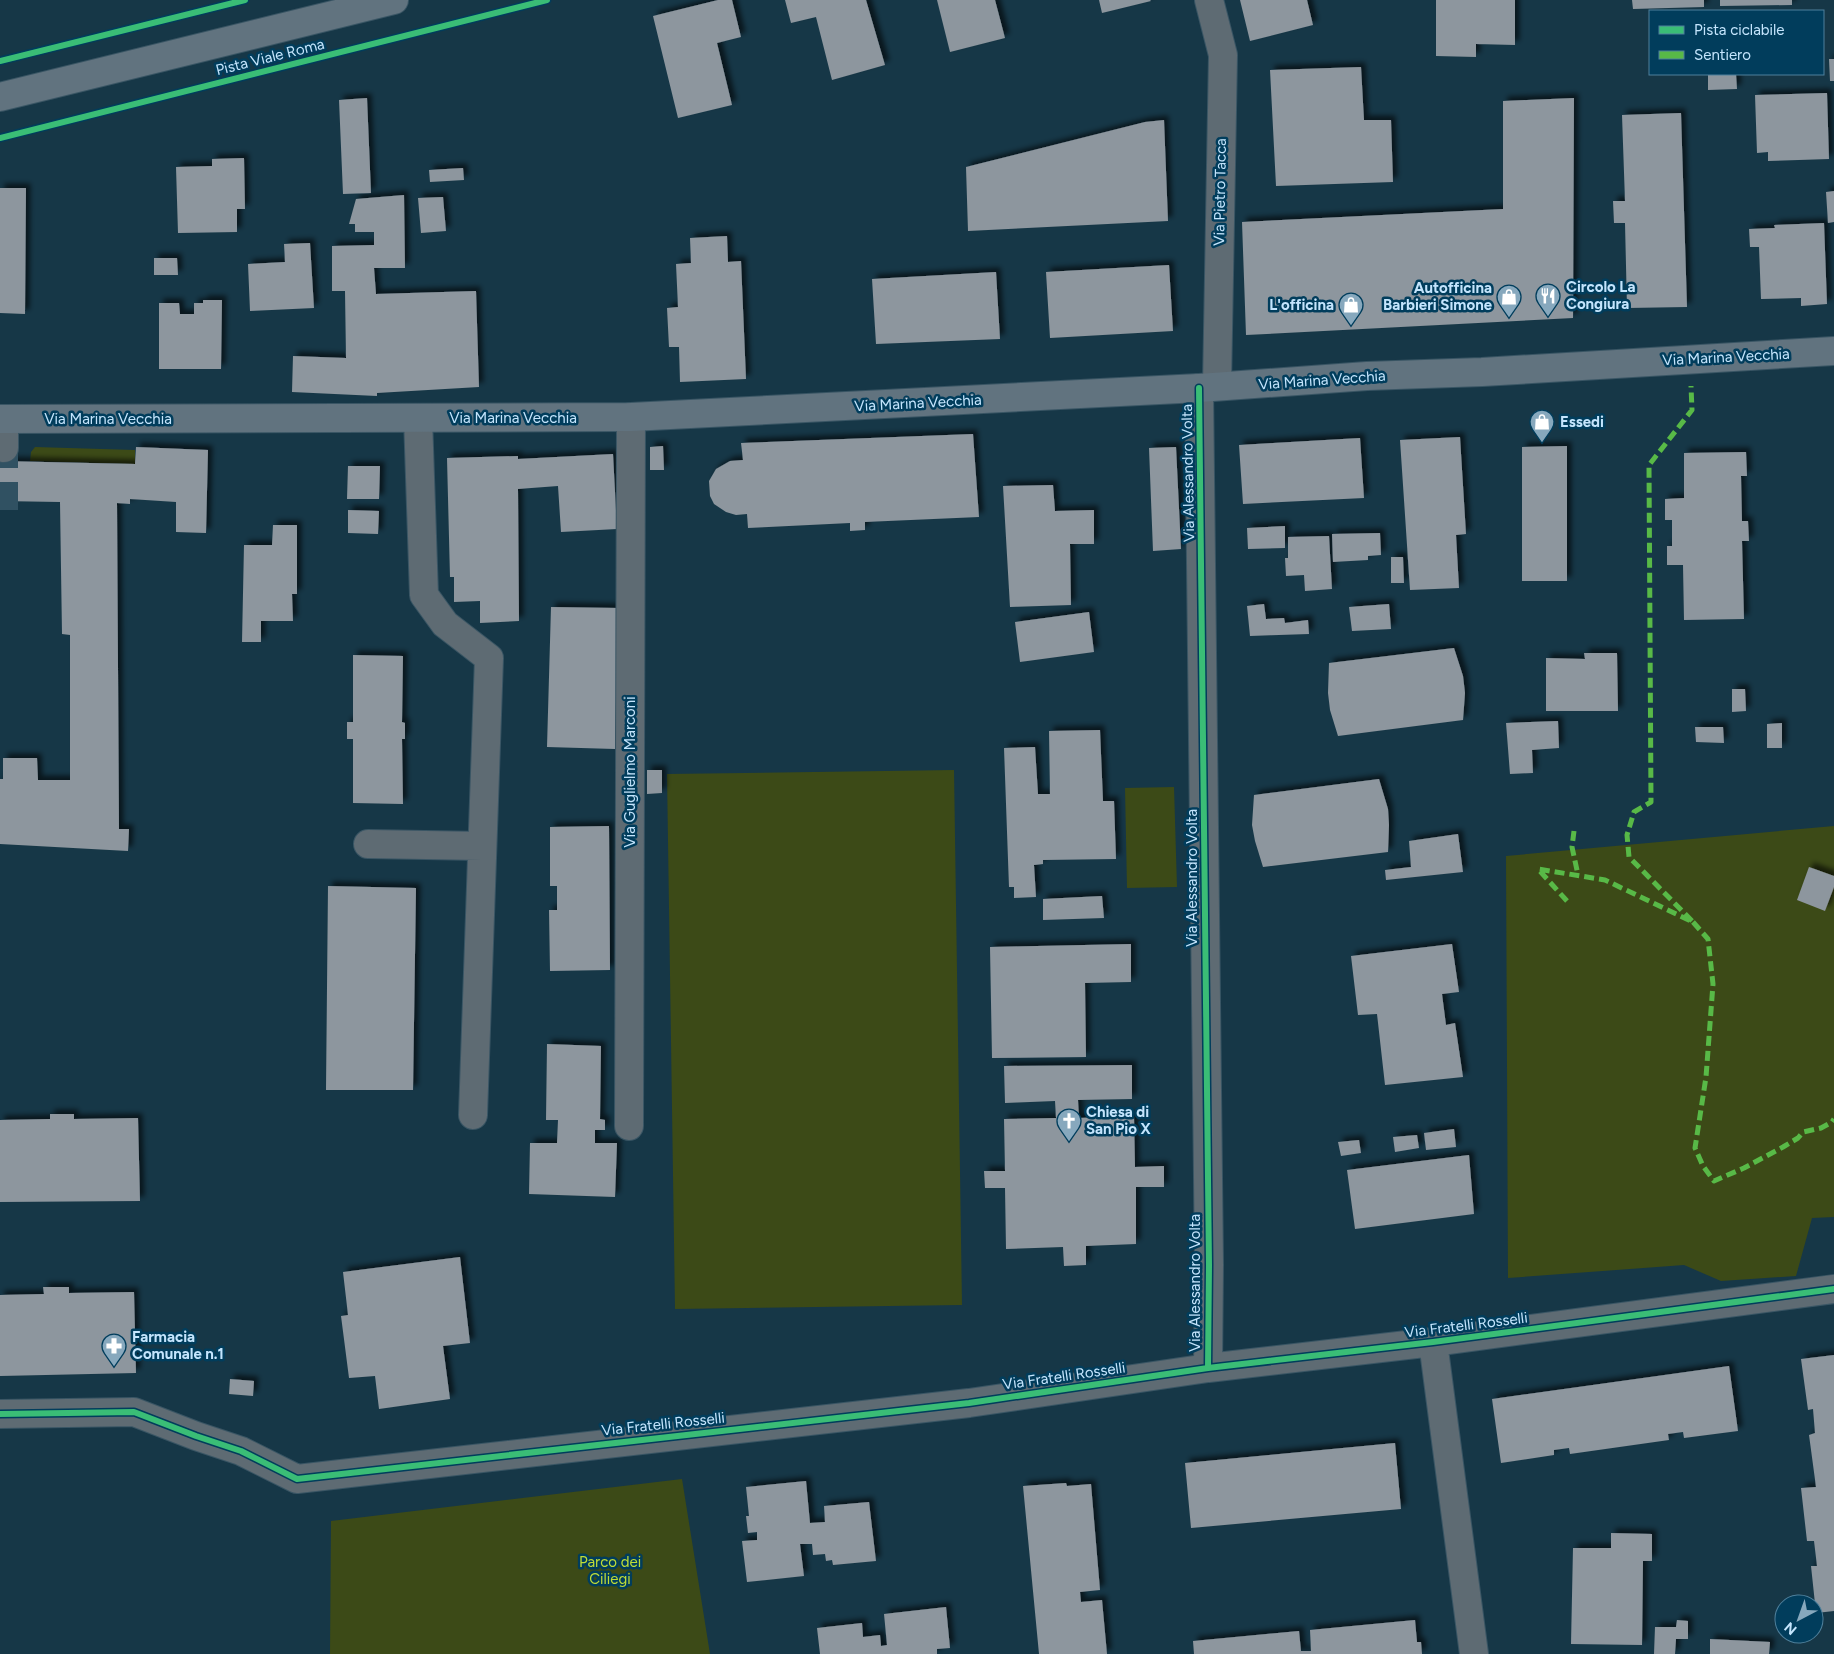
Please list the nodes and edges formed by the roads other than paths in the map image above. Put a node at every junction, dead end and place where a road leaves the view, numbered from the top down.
1 (394, 0) edge
2 (1209, 0) edge
3 (0, 97) edge
4 (1834, 351) edge
5 (1208, 387) junction
6 (630, 417) junction
7 (418, 418) junction
8 (2, 419) edge
9 (4, 448) dead end
10 (368, 844) dead end
11 (482, 846) junction
12 (473, 1115) dead end
13 (629, 1126) dead end
14 (1834, 1290) edge
15 (1433, 1342) junction
16 (1208, 1368) junction
17 (0, 1414) edge
18 (1474, 1654) edge

1 - 3 main road
2 - 5 street, Via Pietro Tacca
4 - 5 main road, Via Marina Vecchia
5 - 6 main road, Via Marina Vecchia
5 - 16 street, Via Alessandro Volta
6 - 7 main road, Via Marina Vecchia
6 - 13 street, Via Guglielmo Marconi
7 - 8 main road, Via Marina Vecchia
7 - 11 street
8 - 9 street
10 - 11 street
11 - 12 street
14 - 15 street, Via Fratelli Rosselli
15 - 16 street, Via Fratelli Rosselli
15 - 18 street, Via Fratelli Rosselli
16 - 17 street, Via Fratelli Rosselli

